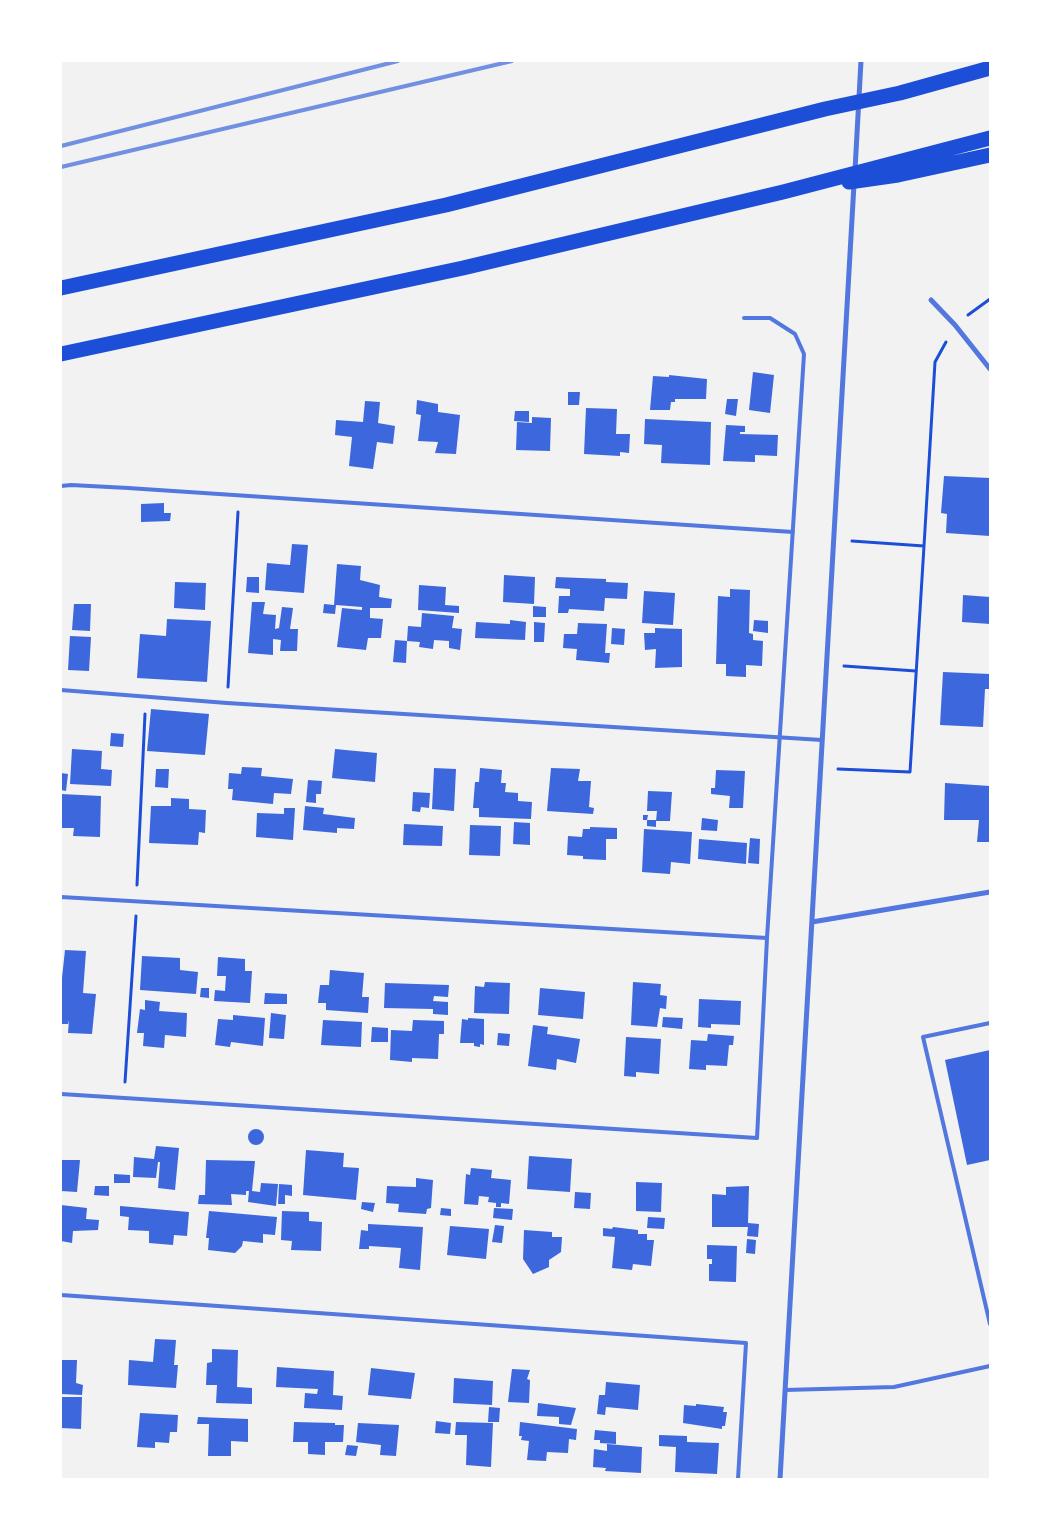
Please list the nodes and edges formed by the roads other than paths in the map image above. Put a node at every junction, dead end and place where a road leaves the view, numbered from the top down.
1 (861, 61) edge
2 (990, 66) edge
3 (990, 138) edge
4 (990, 155) edge
5 (783, 192) junction
6 (61, 288) edge
7 (931, 300) dead end
8 (744, 318) dead end
9 (61, 354) edge
10 (990, 369) edge
11 (61, 486) edge
12 (793, 532) junction
13 (61, 690) edge
14 (781, 738) junction
15 (822, 740) junction
16 (990, 892) edge
17 (61, 896) edge
18 (812, 922) junction
19 (767, 938) junction
20 (990, 1023) edge
21 (61, 1094) edge
22 (61, 1295) edge
23 (990, 1324) edge
24 (990, 1366) edge
25 (785, 1390) junction
26 (738, 1479) edge
27 (780, 1479) edge

1 - 15 street
2 - 6 highway
3 - 5 highway
4 - 5 highway
5 - 9 highway
7 - 10 street
8 - 12 lane
11 - 12 lane
12 - 14 lane
13 - 14 lane
14 - 15 lane
14 - 19 lane
15 - 18 street
16 - 18 street
17 - 19 lane
18 - 25 street
19 - 21 lane
20 - 23 lane
22 - 26 lane
24 - 25 lane
25 - 27 street

